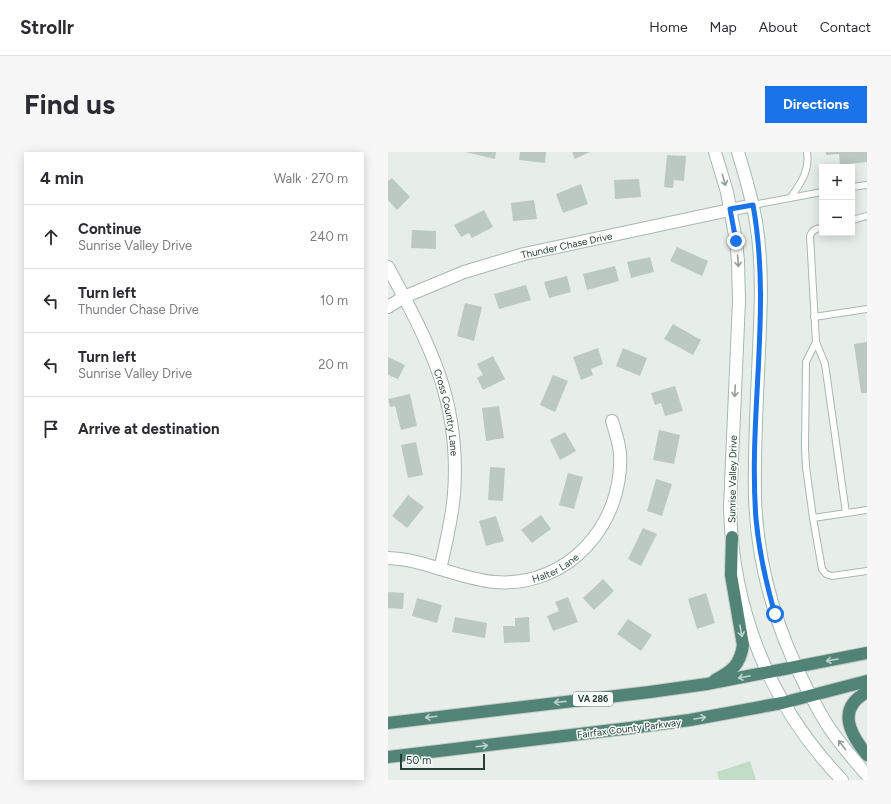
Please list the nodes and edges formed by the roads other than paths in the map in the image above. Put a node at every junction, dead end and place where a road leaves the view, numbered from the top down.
1 (715, 152) edge
2 (738, 152) edge
3 (807, 152) edge
4 (867, 185) edge
5 (855, 187) edge
6 (819, 192) edge
7 (791, 197) junction
8 (753, 205) junction
9 (730, 209) junction
10 (867, 216) edge
11 (855, 219) edge
12 (819, 229) edge
13 (388, 267) edge
14 (404, 297) junction
15 (388, 307) edge
16 (867, 309) edge
17 (814, 317) junction
18 (816, 342) junction
19 (612, 421) dead end
20 (867, 510) edge
21 (846, 513) junction
22 (813, 518) junction
23 (732, 537) junction
24 (388, 558) edge
25 (440, 569) junction
26 (867, 572) edge
27 (867, 653) edge
28 (796, 668) junction
29 (767, 673) junction
30 (867, 681) edge
31 (707, 684) junction
32 (867, 692) edge
33 (811, 696) junction
34 (782, 703) junction
35 (388, 722) edge
36 (867, 755) edge
37 (388, 757) edge
38 (867, 775) edge
39 (842, 780) edge

1 -> 9 main road, Sunrise Valley Drive
2 - 8 main road
3 - 7 lane
4 - 5 lane
6 - 7 lane
7 - 8 lane
8 - 9 main road, Thunder Chase Drive
8 - 28 main road
9 - 14 main road, Thunder Chase Drive
9 -> 23 main road, Sunrise Valley Drive
10 - 11 lane
12 - 17 lane
13 - 14 main road, Cross Country Lane
14 - 15 main road, Thunder Chase Drive
14 - 25 main road, Cross Country Lane
16 - 17 lane
17 - 18 lane
18 - 21 lane
18 - 22 lane
19 - 25 main road, Halter Lane
20 - 21 lane
21 - 22 lane
22 - 26 lane
23 - 29 main road, Sunrise Valley Drive
23 -> 31 highway
24 - 25 main road, Halter Lane
27 -> 28 highway, VA 286
28 - 29 highway, VA 286
28 - 33 main road
29 -> 31 highway, VA 286
29 - 34 main road, Sunrise Valley Drive
30 - 33 highway, Fairfax County Parkway
31 -> 35 highway, VA 286
32 - 36 highway
33 - 34 highway, Fairfax County Parkway
38 -> 33 main road
37 -> 34 highway, Fairfax County Parkway
34 - 39 main road, Sunrise Valley Drive

